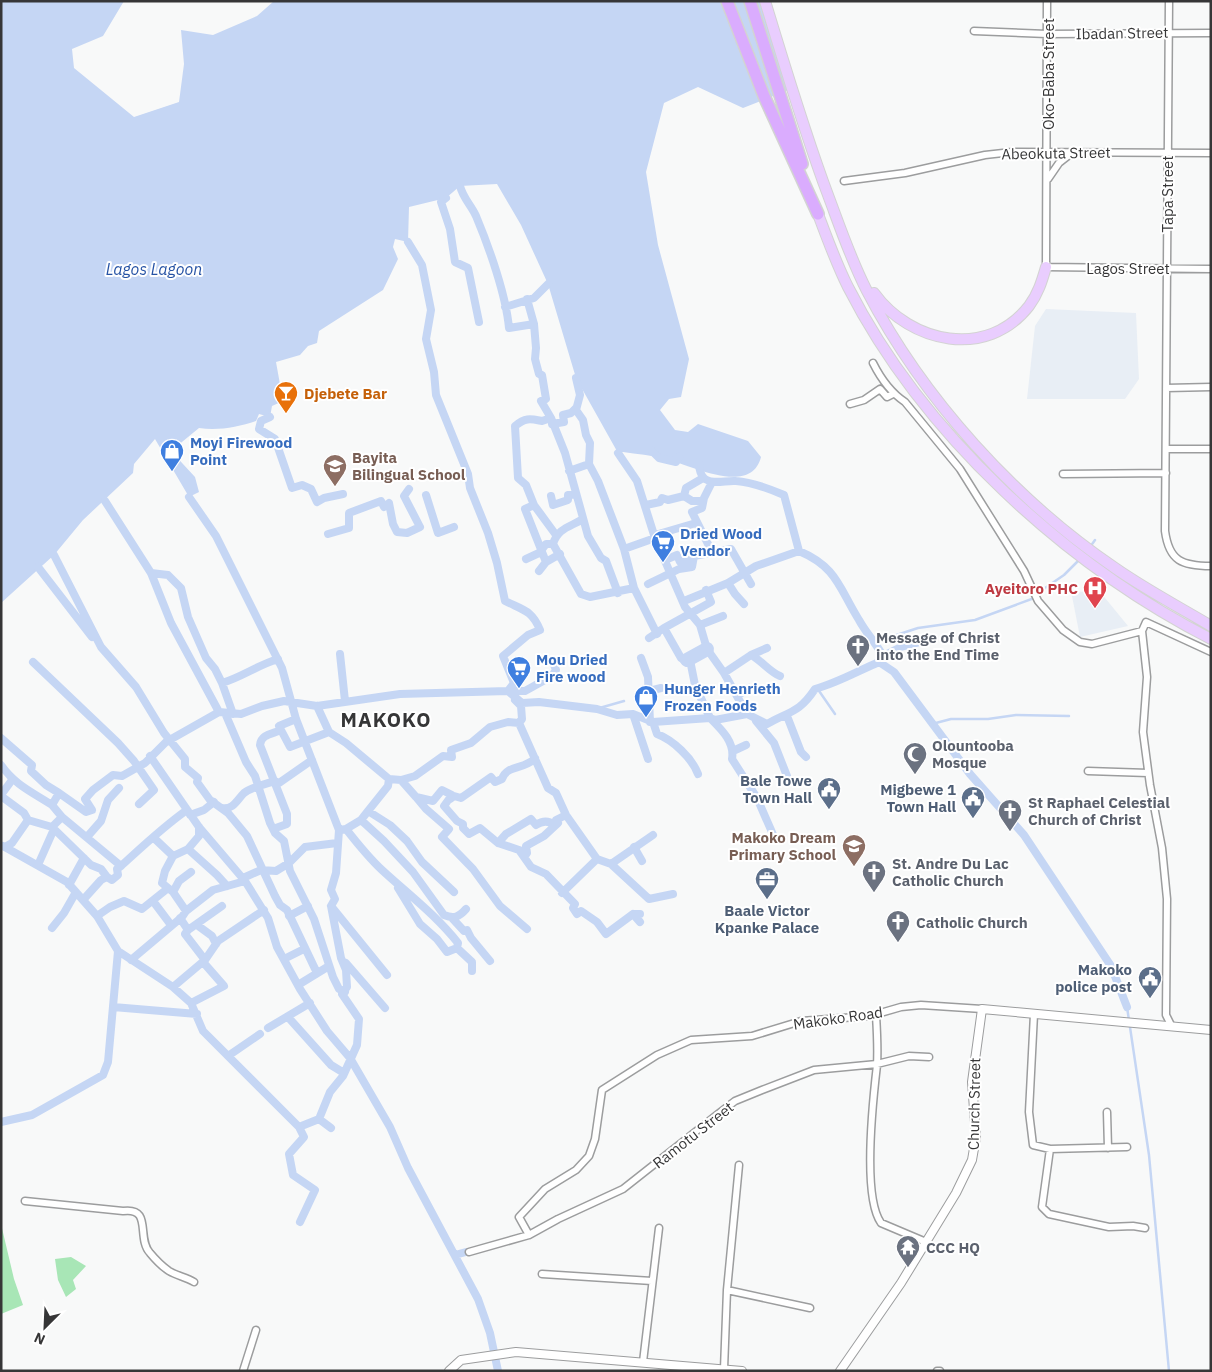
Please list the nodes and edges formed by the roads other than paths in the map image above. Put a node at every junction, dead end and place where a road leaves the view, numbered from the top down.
1 (727, 1) edge
2 (750, 1) edge
3 (765, 1) edge
4 (1047, 1) edge
5 (1168, 1) edge
6 (974, 31) dead end
7 (1169, 33) junction
8 (1211, 33) edge
9 (1047, 34) junction
10 (1048, 152) junction
11 (1074, 152) junction
12 (1211, 153) edge
13 (1166, 154) junction
14 (1047, 180) junction
15 (844, 181) dead end
16 (818, 214) junction
17 (855, 265) junction
18 (1046, 267) junction
19 (1167, 268) junction
20 (1211, 269) edge
21 (873, 363) dead end
22 (1211, 387) edge
23 (1166, 388) junction
24 (893, 394) junction
25 (850, 404) dead end
26 (1166, 449) junction
27 (1211, 449) edge
28 (1166, 473) junction
29 (1063, 474) dead end
30 (1211, 566) edge
31 (1211, 626) edge
32 (1142, 631) junction
33 (1211, 639) edge
34 (1211, 652) edge
35 (1088, 771) dead end
36 (1148, 774) junction
37 (982, 1009) junction
38 (1034, 1014) junction
39 (876, 1015) junction
40 (1171, 1026) junction
41 (1211, 1030) edge
42 (929, 1057) dead end
43 (877, 1064) junction
44 (1107, 1112) dead end
45 (1127, 1147) dead end
46 (1108, 1148) junction
47 (1050, 1149) junction
48 (739, 1165) dead end
49 (25, 1201) dead end
50 (659, 1228) dead end
51 (1145, 1228) dead end
52 (529, 1235) junction
53 (926, 1242) junction
54 (469, 1252) dead end
55 (542, 1274) dead end
56 (652, 1281) junction
57 (194, 1282) dead end
58 (727, 1290) junction
59 (810, 1308) dead end
60 (256, 1330) dead end
61 (643, 1362) junction
62 (724, 1369) junction
63 (243, 1371) edge
64 (449, 1371) edge
65 (742, 1371) edge
66 (840, 1371) edge

1 - 16 highway
2 - 16 highway
3 - 17 main road
4 - 9 street, Oko-Baba Street
5 - 7 street, Tapa Street
6 - 9 street, Ibadan Street
7 - 8 street, Ibadan Street
7 - 9 street, Ibadan Street
7 - 13 street, Tapa Street
9 - 10 street, Oko-Baba Street
10 - 11 street, Abeokuta Street
10 - 14 street, Oko-Baba Street
10 - 15 street, Abeokuta Street
11 - 13 street, Abeokuta Street
11 - 14 street
12 - 13 street, Abeokuta Street
13 - 19 street, Tapa Street
14 - 18 street, Oko-Baba Street
16 - 33 main road
17 - 18 main road
17 - 31 main road
18 - 19 street, Lagos Street
19 - 20 street, Lagos Street
19 - 23 street, Tapa Street
21 - 24 street
22 - 23 street
23 - 26 street, Tapa Street
24 - 25 street
24 - 32 street
26 - 27 street
26 - 28 street, Tapa Street
28 - 29 street
28 - 30 street, Tapa Street
32 - 34 street
32 - 36 street
35 - 36 street
36 - 40 street
37 - 38 street, Makoko Road
37 - 39 street, Makoko Road
37 - 53 street, Church Street
38 - 40 street, Makoko Road
38 - 47 street
39 - 43 street
39 - 52 street, Makoko Road
40 - 41 street, Makoko Road
42 - 43 street, Ramotu Street
43 - 52 street, Ramotu Street
43 - 53 street
44 - 46 street
45 - 46 street
46 - 47 street
47 - 51 street
48 - 58 street
49 - 57 street
50 - 56 street
52 - 54 street, Ramotu Street
53 - 66 street, Church Street
55 - 56 street
56 - 61 street
58 - 59 street
58 - 62 street
60 - 63 street
61 - 62 street
61 - 64 street
62 - 65 street

